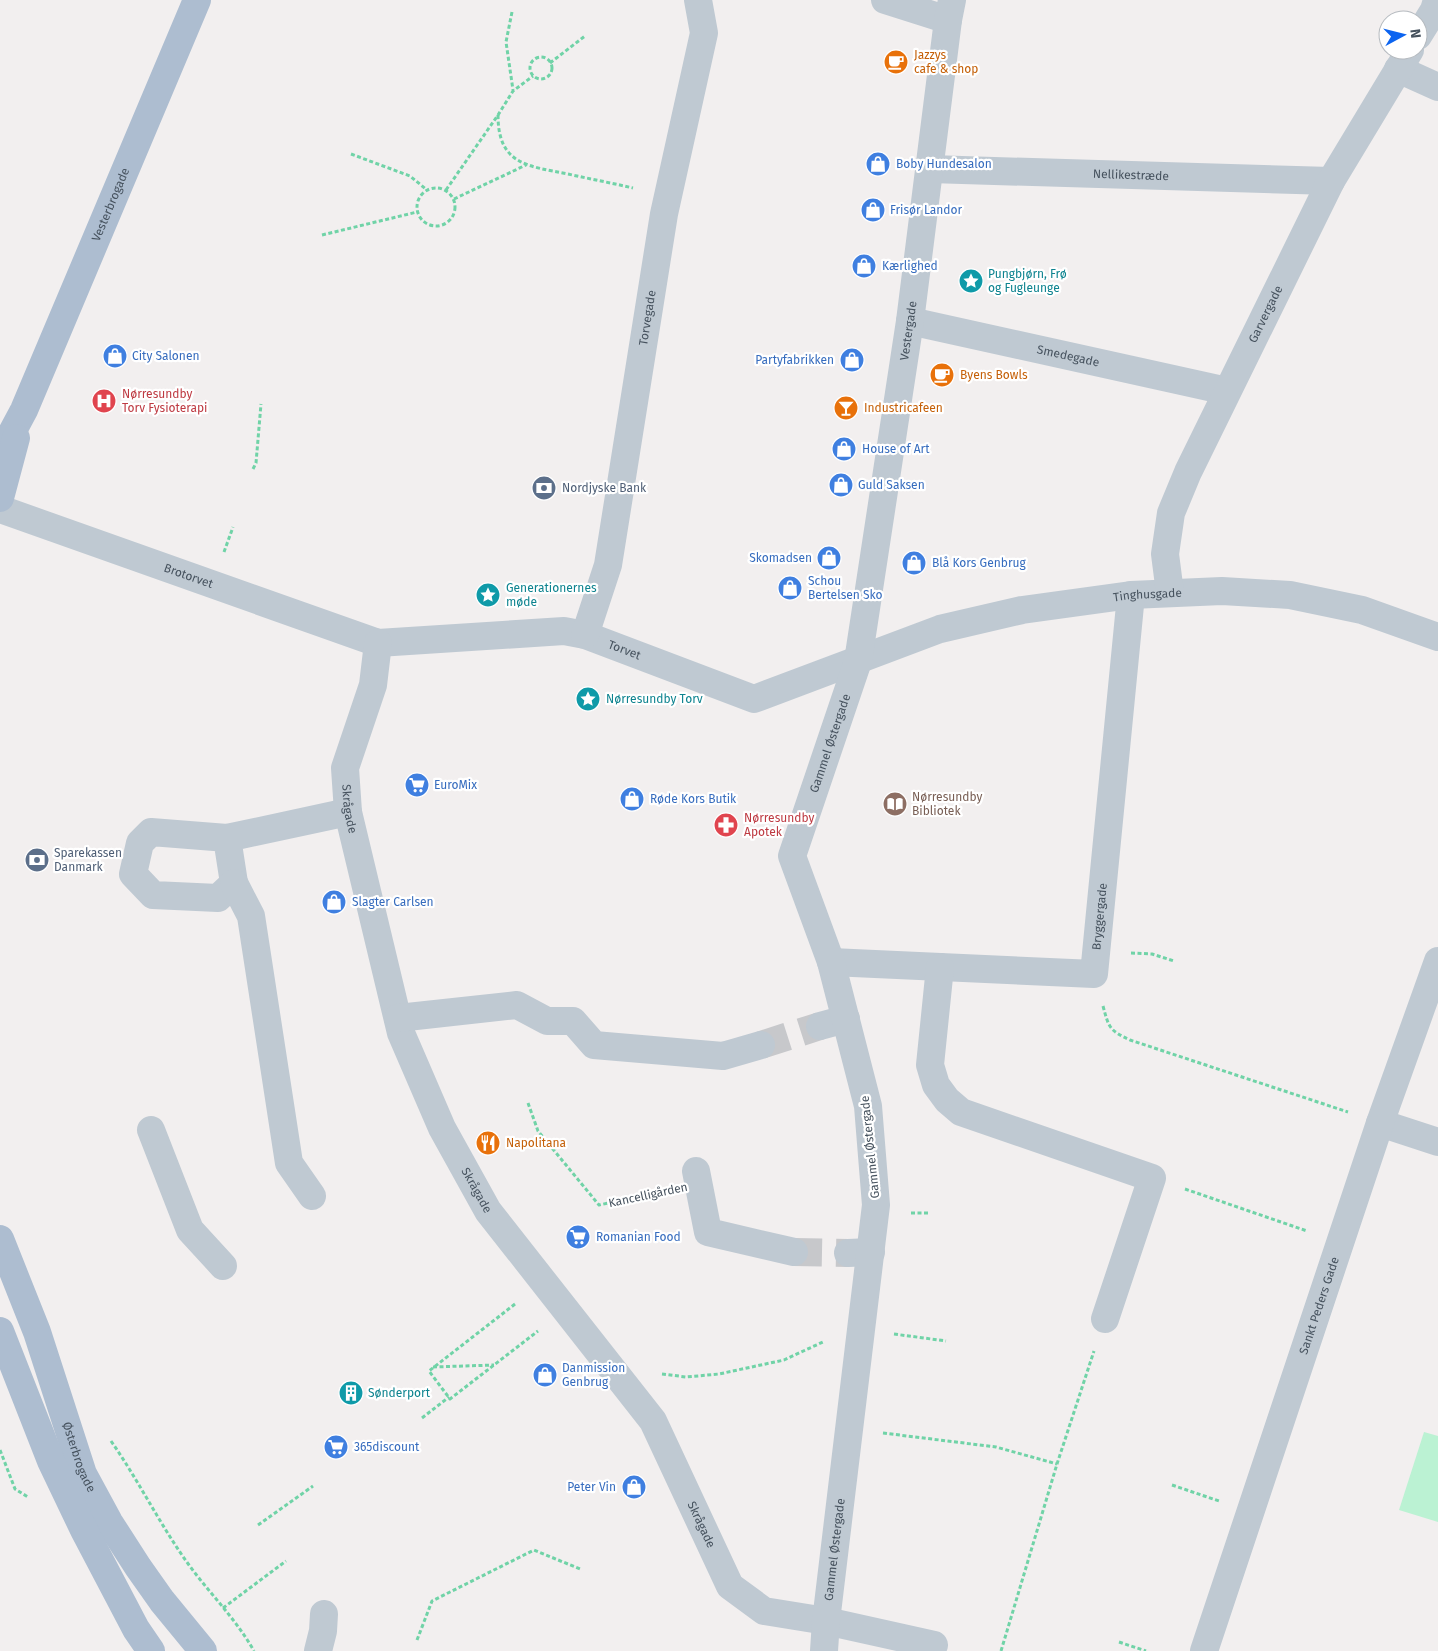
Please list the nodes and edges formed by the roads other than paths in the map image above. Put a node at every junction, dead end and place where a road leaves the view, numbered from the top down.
1 (197, 0) edge
2 (698, 0) edge
3 (885, 0) edge
4 (1438, 0) edge
5 (950, 10) edge
6 (1428, 20) edge
7 (1404, 60) edge
8 (1438, 87) edge
9 (930, 169) junction
10 (1331, 181) junction
11 (910, 321) junction
12 (1227, 391) junction
13 (24, 410) junction
14 (0, 456) edge
15 (0, 498) edge
16 (0, 509) edge
17 (1170, 593) junction
18 (1131, 596) junction
19 (585, 635) junction
20 (1438, 636) edge
21 (378, 643) junction
22 (858, 661) junction
23 (348, 812) junction
24 (227, 838) junction
25 (234, 883) junction
26 (1438, 961) edge
27 (831, 962) junction
28 (940, 967) junction
29 (398, 1018) junction
30 (761, 1045) tunnel mouth
31 (1380, 1123) junction
32 (151, 1130) dead end
33 (1438, 1142) edge
34 (697, 1178) road end
35 (312, 1196) dead end
36 (0, 1239) edge
37 (794, 1252) tunnel mouth
38 (223, 1266) dead end
39 (1105, 1319) road end
40 (0, 1331) edge
41 (324, 1614) dead end
42 (826, 1621) junction
43 (934, 1644) dead end
44 (151, 1651) edge
45 (203, 1651) edge
46 (318, 1651) edge
47 (824, 1651) edge
48 (1204, 1651) edge

1 - 13 main road, Vesterbrogade
2 - 19 street, Torvegade
3 - 5 street
4 - 6 street
5 - 9 street, Vestergade
7 - 8 street
7 - 10 street, Garvergade
9 - 10 street, Nellikestræde
9 - 11 street, Vestergade
10 - 12 street, Garvergade
11 - 12 street, Smedegade
11 - 22 street, Vestergade
12 - 17 street, Garvergade
13 - 14 main road, Vesterbrogade
13 - 15 main road, Vesterbrogade
16 - 21 street, Brotorvet
17 - 18 street, Tinghusgade
17 - 20 street, Tinghusgade
18 - 22 street, Tinghusgade
18 - 28 street, Bryggergade
19 - 21 street, Torvet
19 - 22 street, Torvet
21 - 23 street, Skrågade
22 - 27 street, Gammel Østergade
23 - 24 street
23 - 29 street, Skrågade
24 - 25 street
24 - 25 street
25 - 35 street
26 - 31 street, Sankt Peders Gade
27 - 28 street
27 - 42 street, Gammel Østergade
28 - 39 street
29 - 30 street
29 - 42 street, Skrågade
31 - 33 street
31 - 48 street, Sankt Peders Gade
32 - 38 street
34 - 37 street, Kancelligården
36 - 45 main road, Østerbrogade
40 - 44 main road, Østerbrogade
41 - 46 street
42 - 43 street, Skrågade
42 - 47 street, Gammel Østergade

